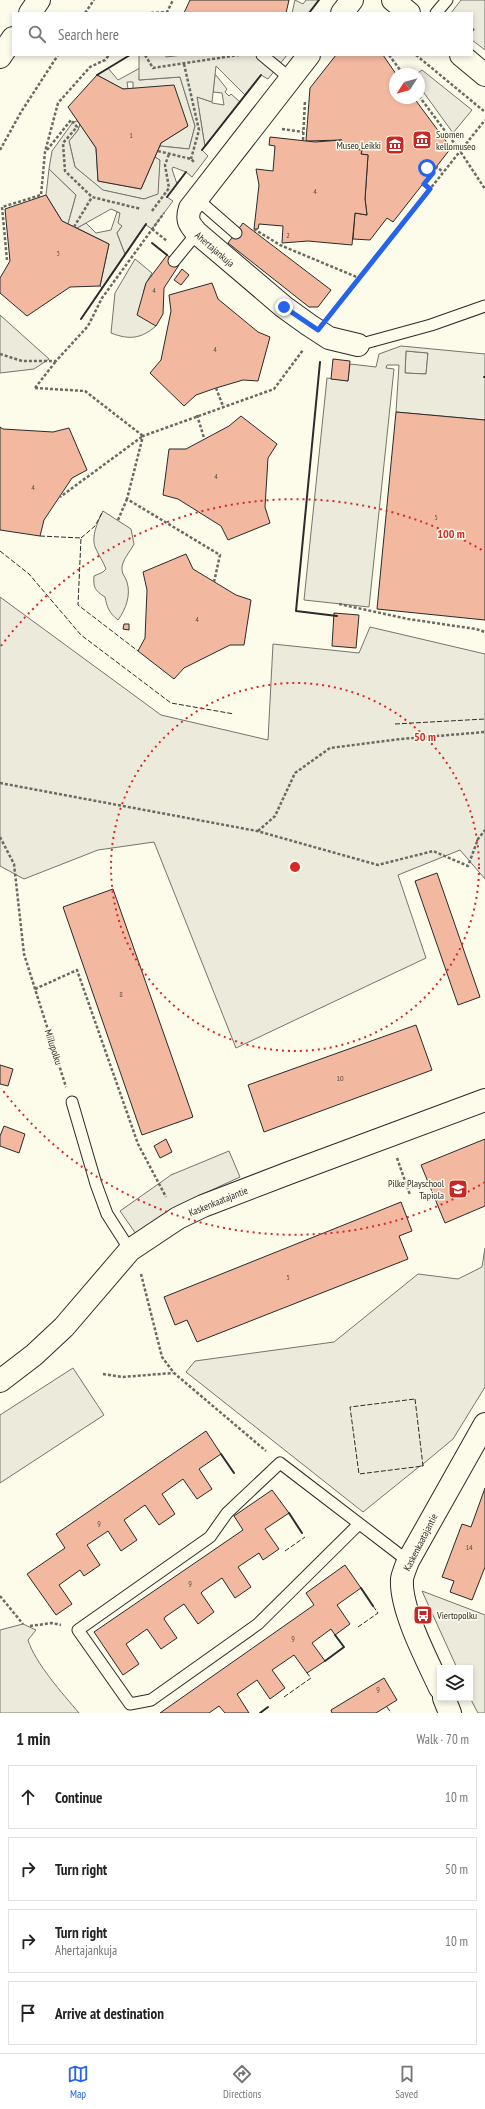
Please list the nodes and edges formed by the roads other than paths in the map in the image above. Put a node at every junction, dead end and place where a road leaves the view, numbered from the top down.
1 (39, 0) edge
2 (352, 0) edge
3 (393, 0) edge
4 (447, 0) edge
5 (31, 12) edge
6 (343, 12) edge
7 (408, 12) edge
8 (437, 12) edge
9 (12, 39) edge
10 (263, 56) edge
11 (309, 56) edge
12 (462, 56) edge
13 (0, 57) edge
14 (485, 75) edge
15 (291, 79) junction
16 (197, 198) junction
17 (236, 233) dead end
18 (197, 234) junction
19 (174, 261) dead end
20 (485, 306) edge
21 (358, 345) joint
22 (485, 1100) edge
23 (72, 1102) road end
24 (130, 1250) junction
25 (0, 1380) edge
26 (485, 1424) edge
27 (359, 1524) junction
28 (408, 1561) junction
29 (437, 1681) edge
30 (445, 1701) edge
31 (450, 1713) edge

1 - 5 street
2 - 6 street
3 - 7 street
4 - 8 lane
9 - 13 street
10 - 15 lane
11 - 15 street, Ahertajankuja
12 - 14 street
15 - 16 street, Ahertajankuja
16 - 17 lane
16 - 18 street, Ahertajankuja
18 - 19 lane
18 - 21 street, Ahertajankuja
20 - 21 lane
22 - 24 street, Kaskenkaatajantie
23 - 24 lane
24 - 25 street, Kaskenkaatajantie
26 - 28 street, Kaskenkaatajantie
27 - 27 lane
27 - 28 lane
28 - 29 street, Kaskenkaatajantie
30 - 31 street

